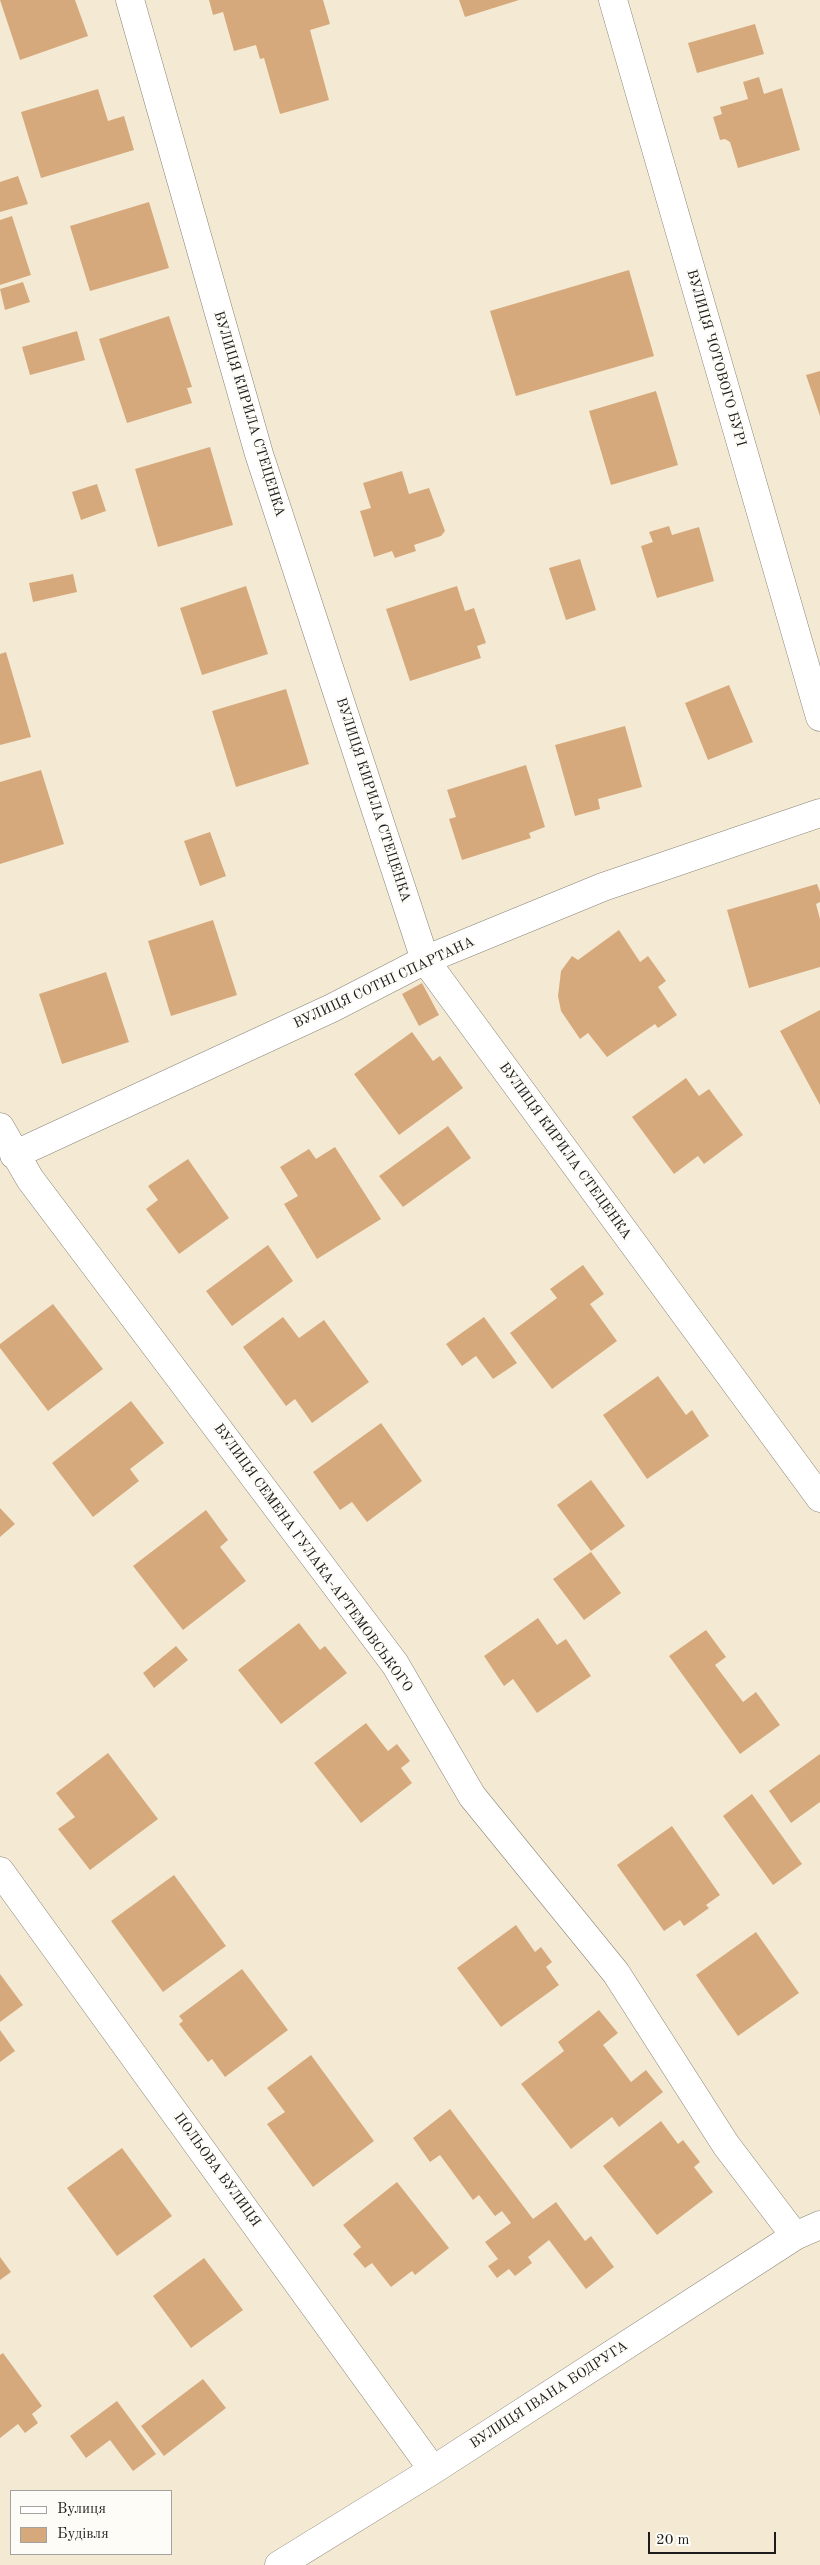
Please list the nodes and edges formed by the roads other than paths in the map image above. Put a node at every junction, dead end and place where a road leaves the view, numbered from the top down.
1 (130, 0) edge
2 (613, 0) edge
3 (820, 716) edge
4 (820, 813) edge
5 (425, 960) junction
6 (0, 1127) edge
7 (14, 1155) junction
8 (820, 1498) edge
9 (0, 1871) edge
10 (820, 2225) edge
11 (795, 2236) junction
12 (433, 2470) junction
13 (279, 2565) edge

1 - 5 street, ВУЛИЦЯ КИРИЛА СТЕЦЕНКА
2 - 3 street, ВУЛИЦЯ ЧОТОВОГО БУРІ
4 - 5 street, ВУЛИЦЯ СОТНІ СПАРТАНА
5 - 7 street, ВУЛИЦЯ СОТНІ СПАРТАНА
5 - 8 street, ВУЛИЦЯ КИРИЛА СТЕЦЕНКА
6 - 7 street, ВУЛИЦЯ СЕМЕНА ГУЛАКА-АРТЕМОВСЬКОГО
7 - 11 street, ВУЛИЦЯ СЕМЕНА ГУЛАКА-АРТЕМОВСЬКОГО
9 - 12 street, ПОЛЬОВА ВУЛИЦЯ
10 - 11 street, ВУЛИЦЯ ІВАНА БОДРУГА
11 - 12 street, ВУЛИЦЯ ІВАНА БОДРУГА
12 - 13 street, ВУЛИЦЯ ІВАНА БОДРУГА

